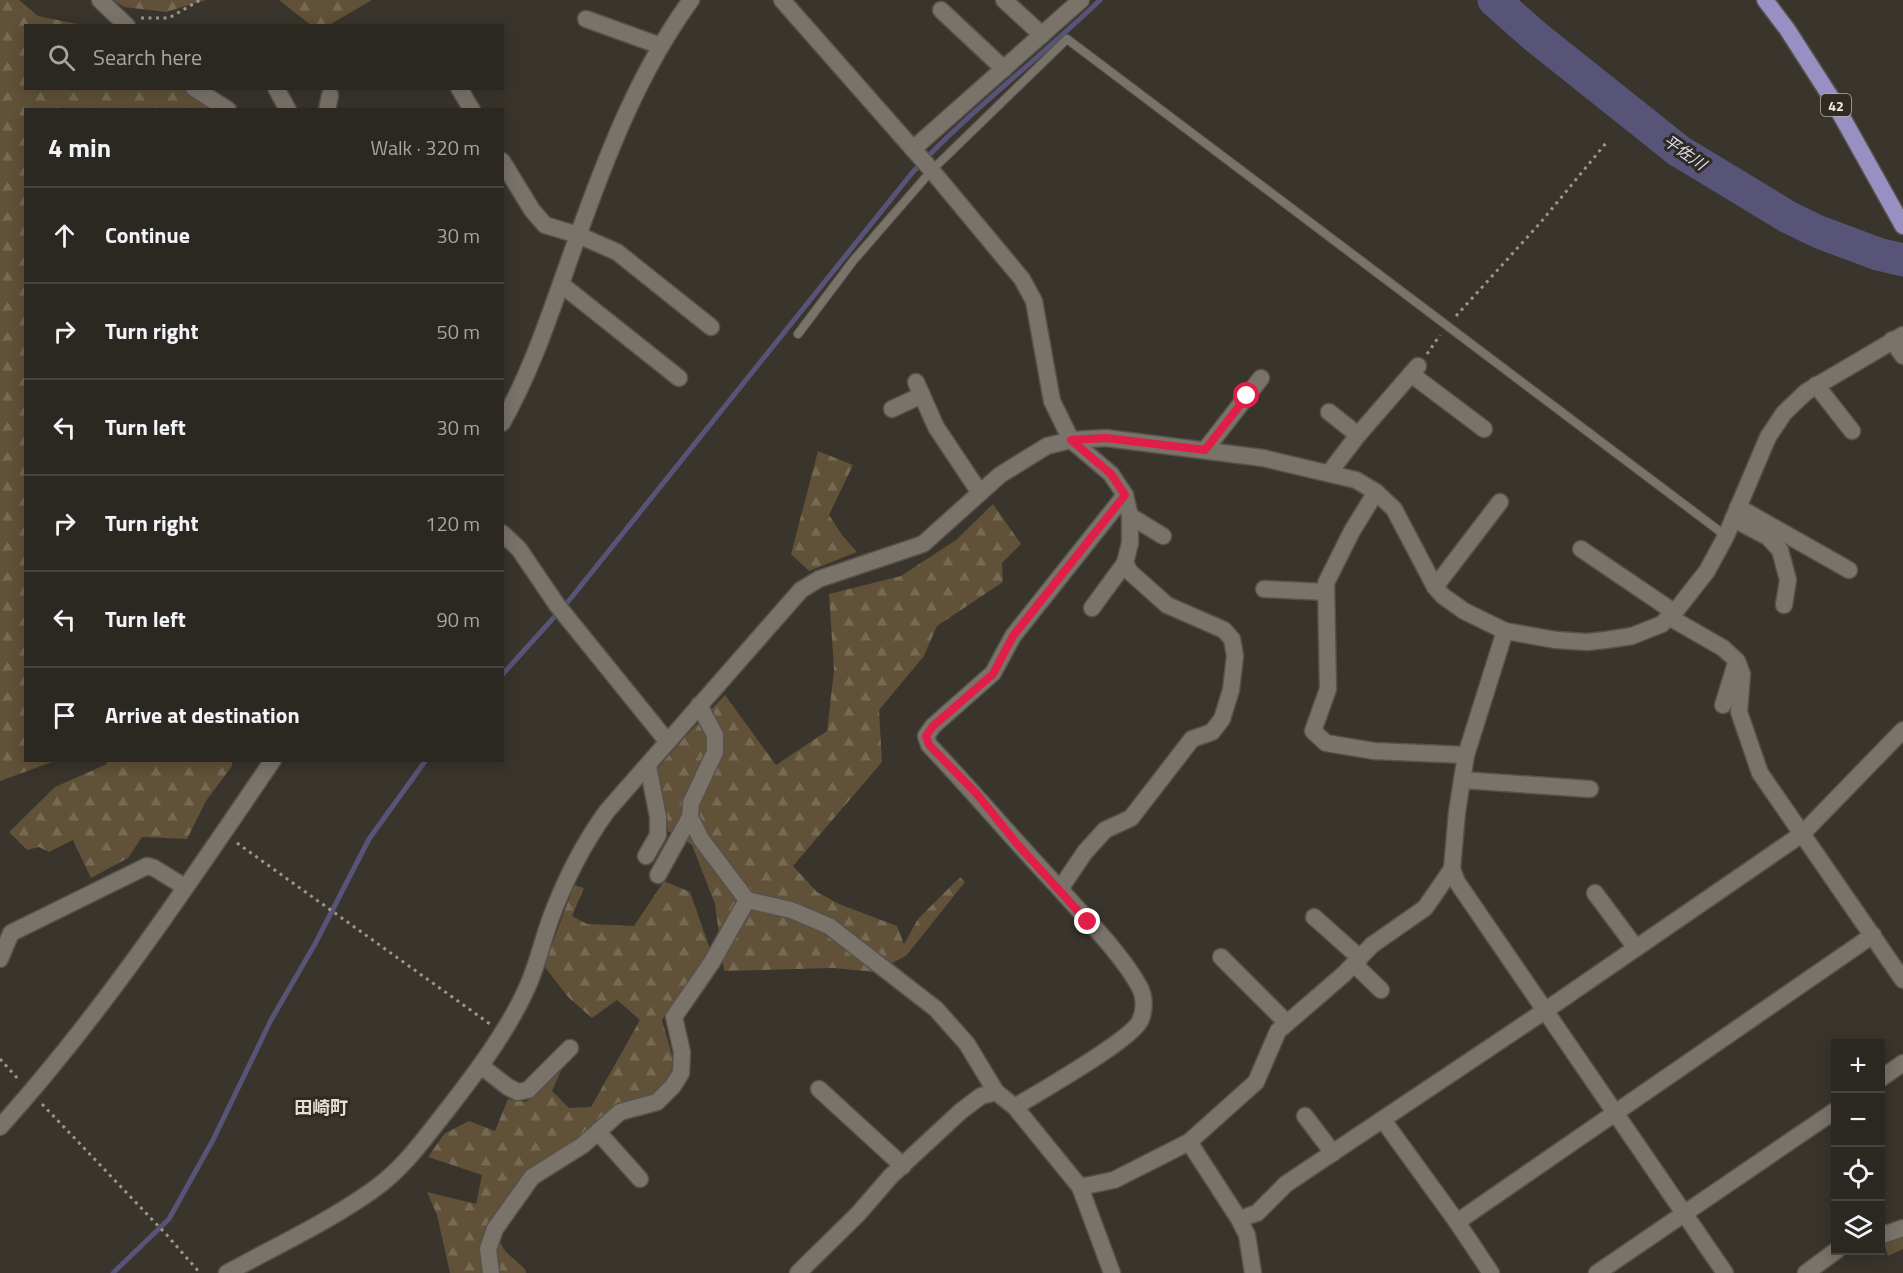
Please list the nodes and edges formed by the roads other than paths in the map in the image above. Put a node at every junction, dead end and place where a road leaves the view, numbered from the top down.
1 (100, 0) edge
2 (691, 0) edge
3 (782, 0) edge
4 (1004, 0) edge
5 (1081, 0) edge
6 (1765, 0) edge
7 (941, 10) dead end
8 (586, 19) dead end
9 (121, 20) edge
10 (1042, 35) junction
11 (661, 46) junction
12 (1004, 69) junction
13 (197, 90) edge
14 (277, 90) edge
15 (460, 90) edge
16 (225, 108) edge
17 (287, 108) edge
18 (471, 108) edge
19 (923, 160) junction
20 (504, 164) edge
21 (1900, 221) edge
22 (578, 235) junction
23 (562, 285) junction
24 (711, 327) dead end
25 (798, 334) dead end
26 (1897, 338) edge
27 (1903, 356) edge
28 (680, 378) dead end
29 (1261, 378) dead end
30 (1816, 385) junction
31 (892, 409) dead end
32 (1329, 412) dead end
33 (504, 419) edge
34 (1484, 429) dead end
35 (1852, 431) dead end
36 (1358, 435) junction
37 (1071, 440) junction
38 (1205, 450) junction
39 (1329, 473) junction
40 (1376, 492) junction
41 (980, 493) junction
42 (1125, 495) junction
43 (1500, 502) dead end
44 (1736, 513) junction
45 (1130, 516) junction
46 (504, 535) edge
47 (1163, 536) dead end
48 (1726, 536) junction
49 (1581, 549) dead end
50 (1125, 563) junction
51 (1849, 570) dead end
52 (1435, 587) junction
53 (1264, 589) dead end
54 (1326, 592) junction
55 (1784, 605) dead end
56 (1092, 608) dead end
57 (1672, 614) junction
58 (1505, 631) junction
59 (1737, 661) junction
60 (699, 705) junction
61 (1723, 705) dead end
62 (1903, 730) edge
63 (667, 741) junction
64 (1466, 755) junction
65 (272, 762) edge
66 (648, 766) junction
67 (1462, 780) junction
68 (1590, 789) dead end
69 (690, 817) junction
70 (1802, 834) junction
71 (646, 856) dead end
72 (1452, 869) junction
73 (658, 875) dead end
74 (185, 886) junction
75 (1060, 889) junction
76 (1595, 893) dead end
77 (747, 900) junction
78 (1314, 916) dead end
79 (6, 934) edge
80 (1873, 935) junction
81 (1636, 948) junction
82 (1221, 957) dead end
83 (0, 959) edge
84 (1357, 961) junction
85 (1903, 980) edge
86 (1381, 990) dead end
87 (1546, 1010) junction
88 (1287, 1023) junction
89 (570, 1048) dead end
90 (1903, 1063) edge
91 (481, 1066) junction
92 (1885, 1076) edge
93 (819, 1089) dead end
94 (996, 1092) junction
95 (1015, 1107) junction
96 (1615, 1112) junction
97 (1831, 1113) edge
98 (1305, 1116) dead end
99 (1383, 1120) junction
100 (0, 1127) edge
101 (595, 1134) junction
102 (1189, 1143) junction
103 (1332, 1154) junction
104 (903, 1166) junction
105 (623, 1173) dead end
106 (640, 1179) dead end
107 (1080, 1187) junction
108 (1685, 1214) junction
109 (1239, 1219) junction
110 (1457, 1222) junction
111 (1903, 1228) edge
112 (1885, 1235) edge
113 (1831, 1255) edge
114 (227, 1273) edge
115 (490, 1273) edge
116 (798, 1273) edge
117 (1112, 1273) edge
118 (1253, 1273) edge
119 (1491, 1273) edge
120 (1597, 1273) edge
121 (1725, 1273) edge
122 (1806, 1273) edge

1 - 9 street
2 - 11 street
3 - 19 street
4 - 10 street
5 - 10 street
6 - 21 main road, 42
7 - 12 street
8 - 11 street
10 - 12 street
11 - 22 street
12 - 19 street
13 - 16 street
14 - 17 street
15 - 18 street
19 - 25 lane
19 - 37 street
19 - 48 lane
20 - 22 street
22 - 23 street
22 - 24 street
23 - 28 street
23 - 33 street
26 - 27 street
26 - 30 street
29 - 38 street
30 - 35 street
30 - 44 street
31 - 41 street
32 - 36 street
34 - 36 street
36 - 39 street
37 - 38 street
37 - 41 street
37 - 42 street
38 - 39 street
39 - 40 street
40 - 52 street
40 - 54 street
41 - 60 street
42 - 45 street
42 - 75 street
43 - 52 street
44 - 48 street
44 - 51 street
44 - 55 street
45 - 47 street
45 - 50 street
46 - 63 street
48 - 57 street
49 - 57 street
50 - 56 street
50 - 75 street
52 - 58 street
53 - 54 street
54 - 64 street
57 - 58 street
57 - 59 street
58 - 64 street
59 - 61 street
59 - 70 street
60 - 63 street
60 - 69 street
62 - 70 street
63 - 66 street
64 - 67 street
65 - 74 street
66 - 71 street
66 - 91 street
67 - 68 street
67 - 72 street
69 - 73 street
69 - 77 street
70 - 80 street
70 - 81 street
72 - 84 street
72 - 87 street
74 - 79 street
74 - 100 street
75 - 95 street
76 - 81 street
77 - 94 street
77 - 101 street
78 - 84 street
79 - 83 street
80 - 85 street
80 - 96 street
81 - 87 street
82 - 88 street
84 - 86 street
84 - 88 street
87 - 96 street
87 - 99 street
88 - 102 street
89 - 91 street
90 - 92 street
91 - 114 street
93 - 104 street
94 - 95 street
94 - 104 street
95 - 107 street
96 - 108 street
96 - 110 street
97 - 108 street
98 - 103 street
99 - 103 street
99 - 110 street
101 - 105 street
101 - 106 street
101 - 115 street
102 - 107 street
102 - 109 street
103 - 109 street
104 - 116 street
107 - 117 street
108 - 120 street
108 - 121 street
109 - 118 street
110 - 119 street
111 - 112 street
113 - 122 street

